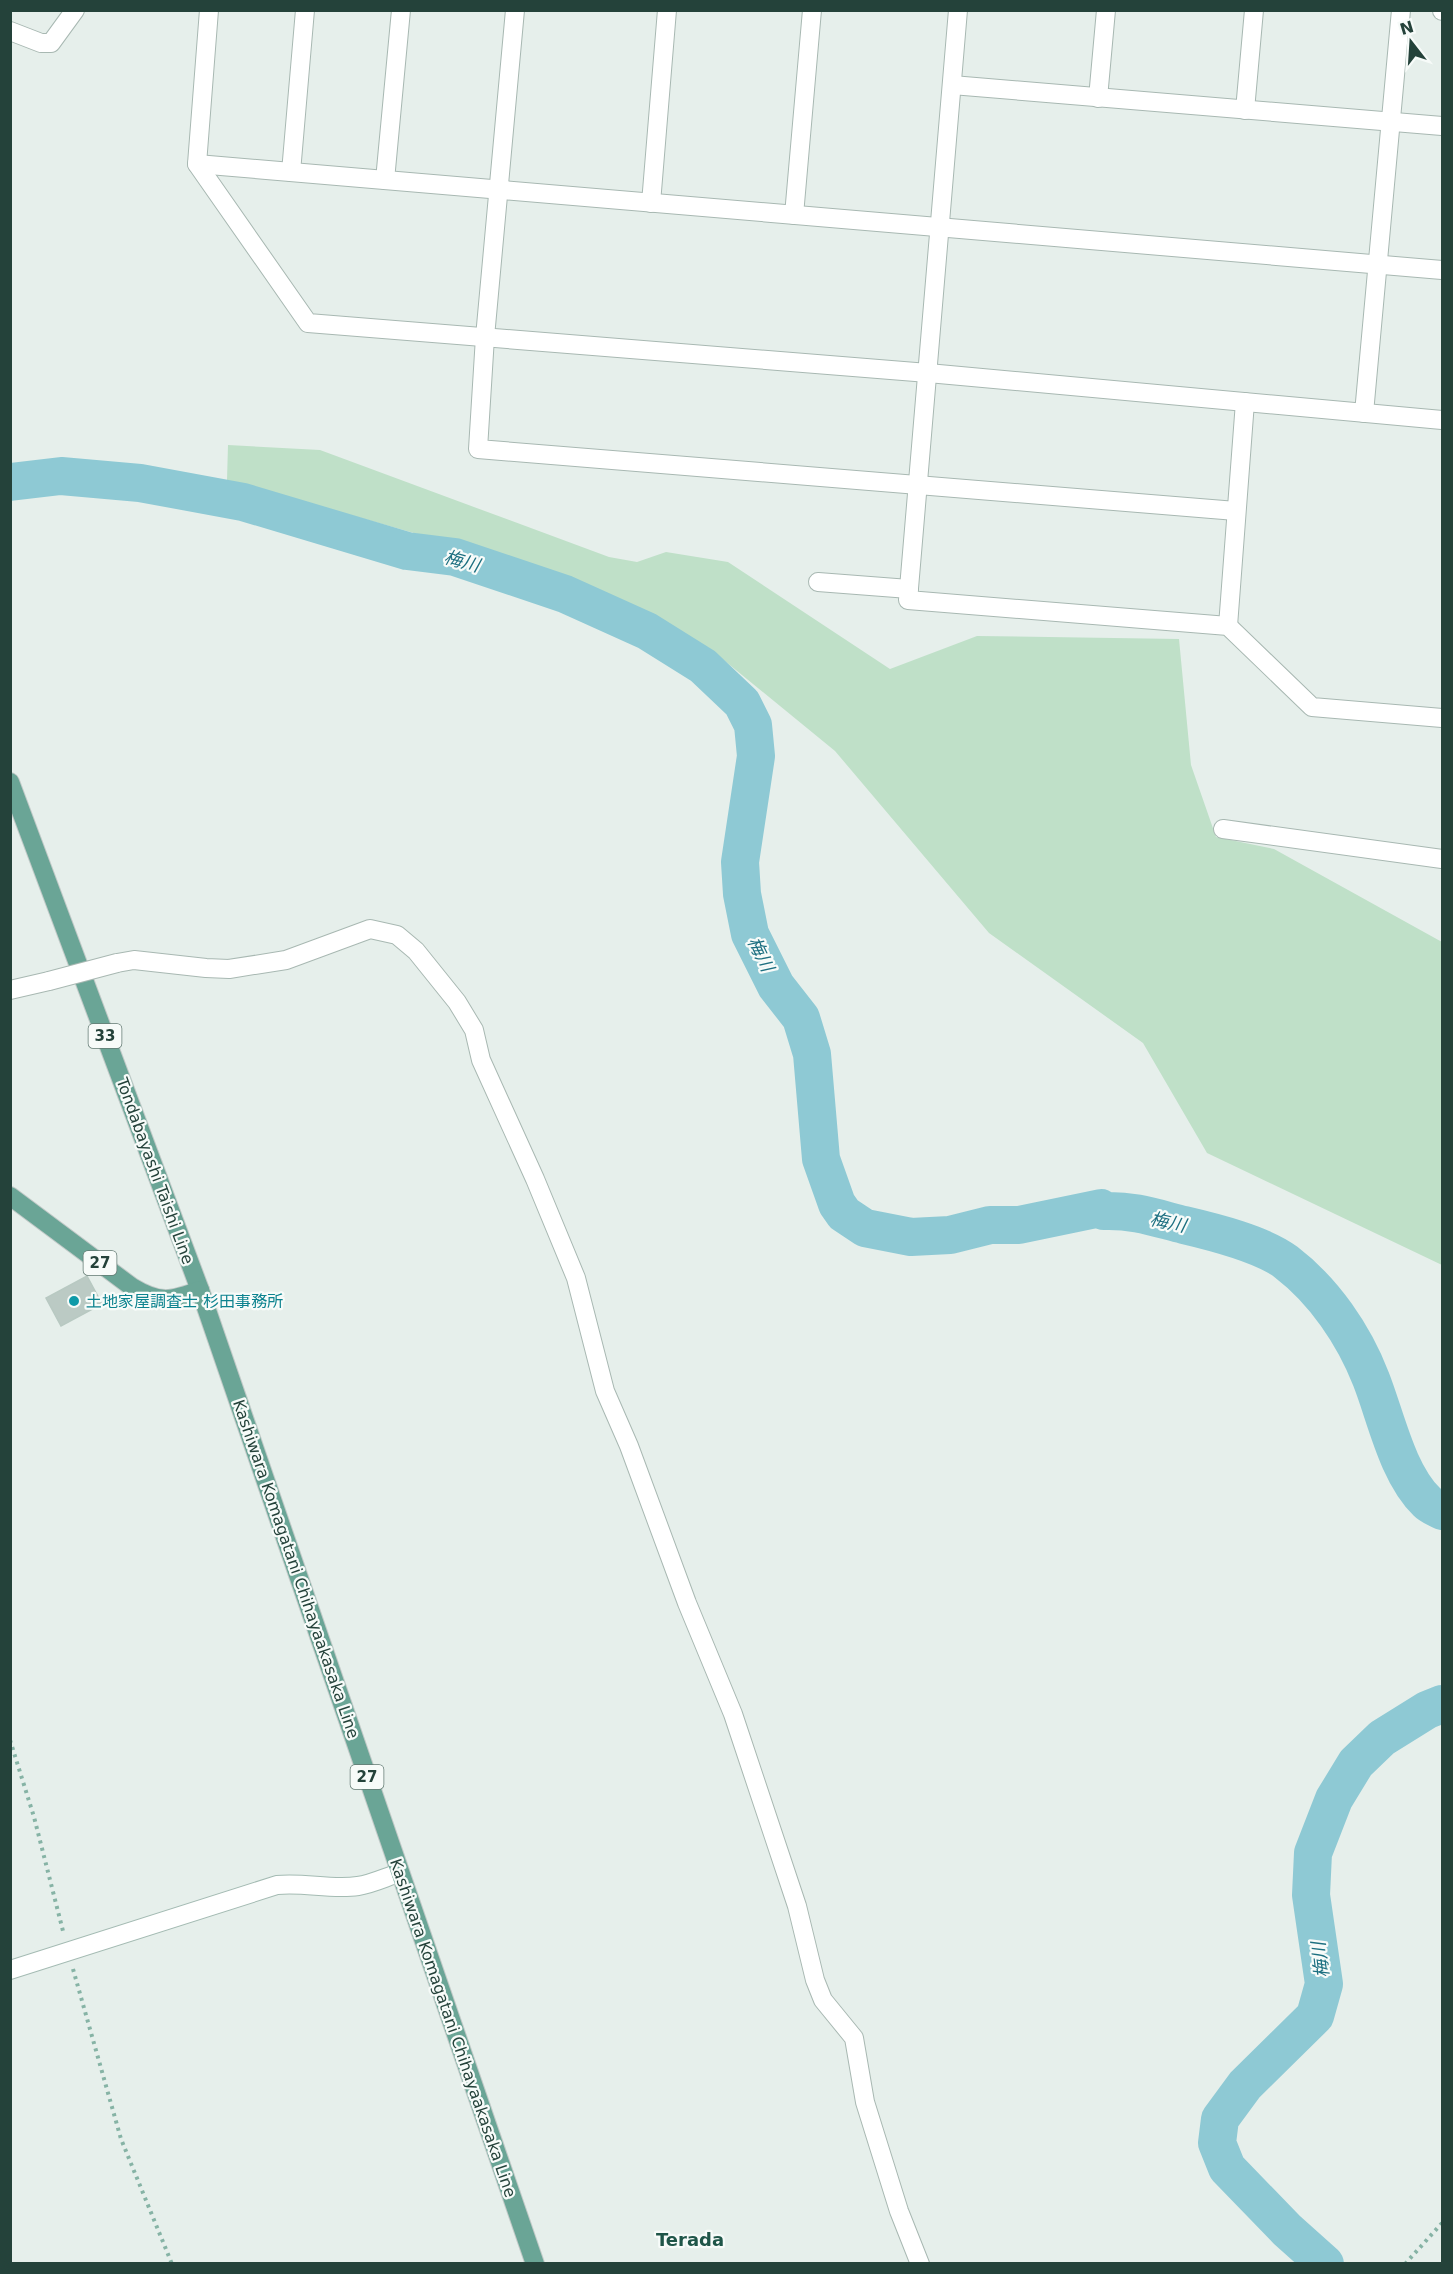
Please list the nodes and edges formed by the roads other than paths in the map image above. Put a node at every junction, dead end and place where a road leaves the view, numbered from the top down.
1 (75, 10) edge
2 (209, 10) edge
3 (305, 10) edge
4 (401, 10) edge
5 (515, 10) edge
6 (667, 10) edge
7 (812, 10) edge
8 (958, 10) edge
9 (1106, 10) edge
10 (1254, 10) edge
11 (1401, 10) edge
12 (10, 31) edge
13 (952, 85) junction
14 (1098, 98) junction
15 (1245, 110) junction
16 (1390, 122) junction
17 (1443, 126) edge
18 (197, 164) junction
19 (291, 172) junction
20 (385, 180) junction
21 (500, 190) junction
22 (651, 203) junction
23 (794, 215) junction
24 (940, 227) junction
25 (1377, 264) junction
26 (1443, 270) edge
27 (485, 337) junction
28 (928, 373) junction
29 (1245, 402) junction
30 (1364, 413) junction
31 (1443, 420) edge
32 (918, 485) junction
33 (1236, 511) junction
34 (818, 582) dead end
35 (909, 589) junction
36 (1228, 626) junction
37 (1443, 718) edge
38 (10, 782) edge
39 (1223, 829) dead end
40 (1443, 859) edge
41 (10, 990) edge
42 (10, 1196) edge
43 (200, 1290) junction
44 (399, 1873) junction
45 (10, 1970) edge
46 (535, 2264) edge
47 (920, 2264) edge

1 - 12 street
2 - 18 street
3 - 19 street
4 - 20 street
5 - 21 street
6 - 22 street
7 - 23 street
8 - 13 street
9 - 14 street
10 - 15 street
11 - 16 street
13 - 14 street
13 - 24 street
14 - 15 street
15 - 16 street
16 - 17 street
16 - 25 street
18 - 19 street
18 - 27 street
19 - 20 street
20 - 21 street
21 - 22 street
21 - 27 street
22 - 23 street
23 - 24 street
24 - 25 street
24 - 28 street
25 - 26 street
25 - 30 street
27 - 28 street
27 - 32 street
28 - 29 street
28 - 32 street
29 - 30 street
29 - 33 street
30 - 31 street
32 - 33 street
32 - 35 street
33 - 36 street
34 - 35 street
35 - 36 street
36 - 37 street
38 - 43 main road, Tondabayashi Taishi Line / 33
39 - 40 street
41 - 47 street, bridge
42 - 43 main road, 27
43 - 44 main road, Kashiwara Komagatani Chihayaakasaka Line / 27
44 - 45 street
44 - 46 main road, Kashiwara Komagatani Chihayaakasaka Line / 27

